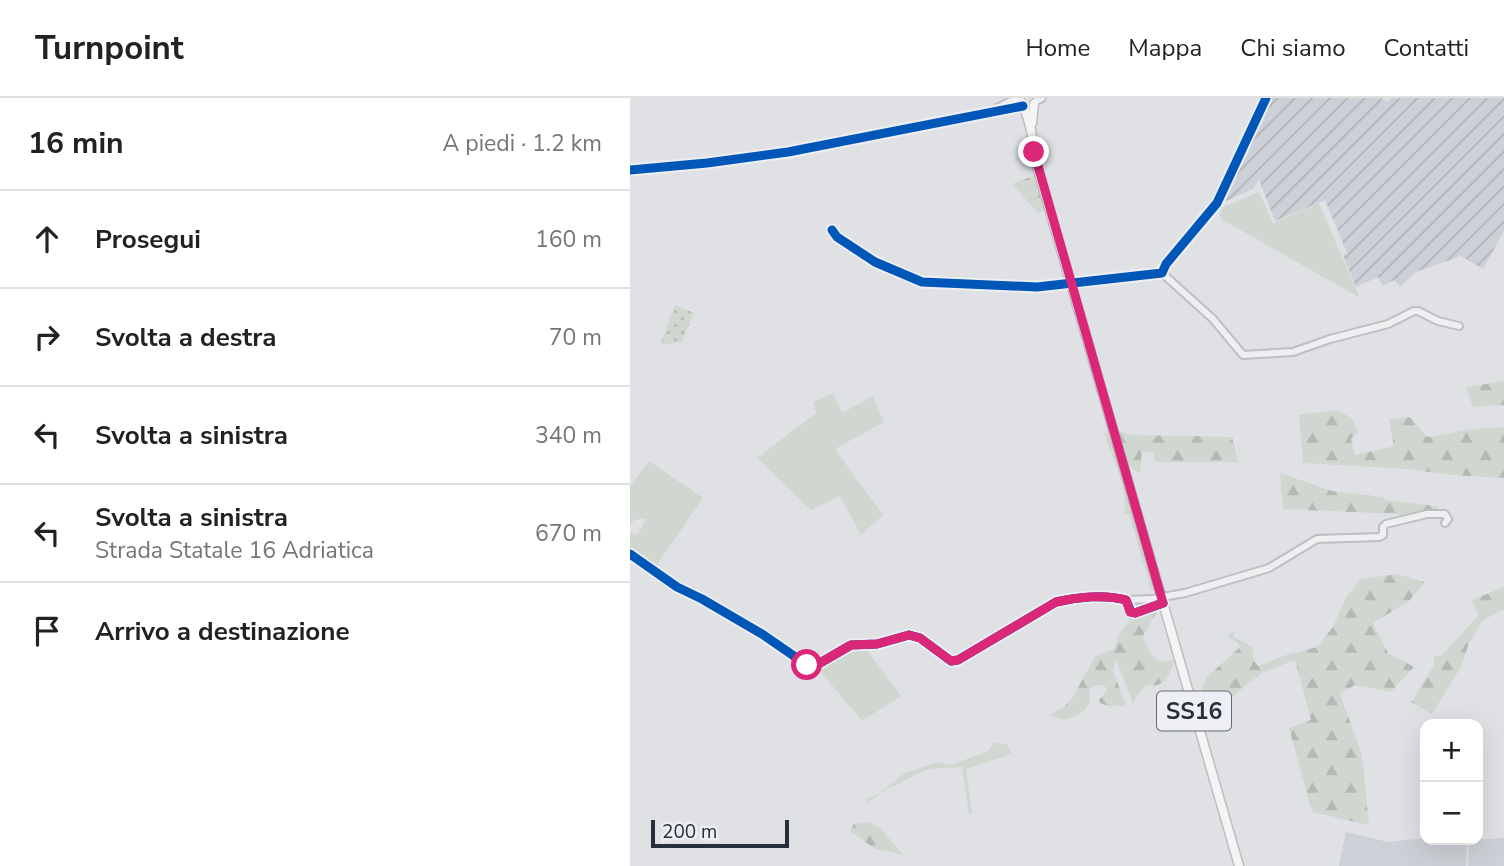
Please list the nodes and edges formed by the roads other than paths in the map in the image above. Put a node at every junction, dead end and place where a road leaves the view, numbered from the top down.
1 (1266, 98) edge
2 (1037, 100) edge
3 (1020, 102) edge
4 (1031, 130) junction
5 (630, 170) edge
6 (832, 230) dead end
7 (1162, 273) junction
8 (1459, 326) dead end
9 (1445, 523) dead end
10 (630, 554) edge
11 (1126, 600) junction
12 (1165, 602) junction
13 (1239, 866) edge

1 - 7 street
2 - 3 main road, SS16
2 - 4 main road, SS16
3 - 4 main road, SS16
3 - 5 street
4 - 12 main road, SS16
6 - 7 street, bridge
7 - 8 street
9 - 12 street
10 - 11 street
11 - 12 street, bridge
11 - 12 street
12 - 13 main road, SS16

